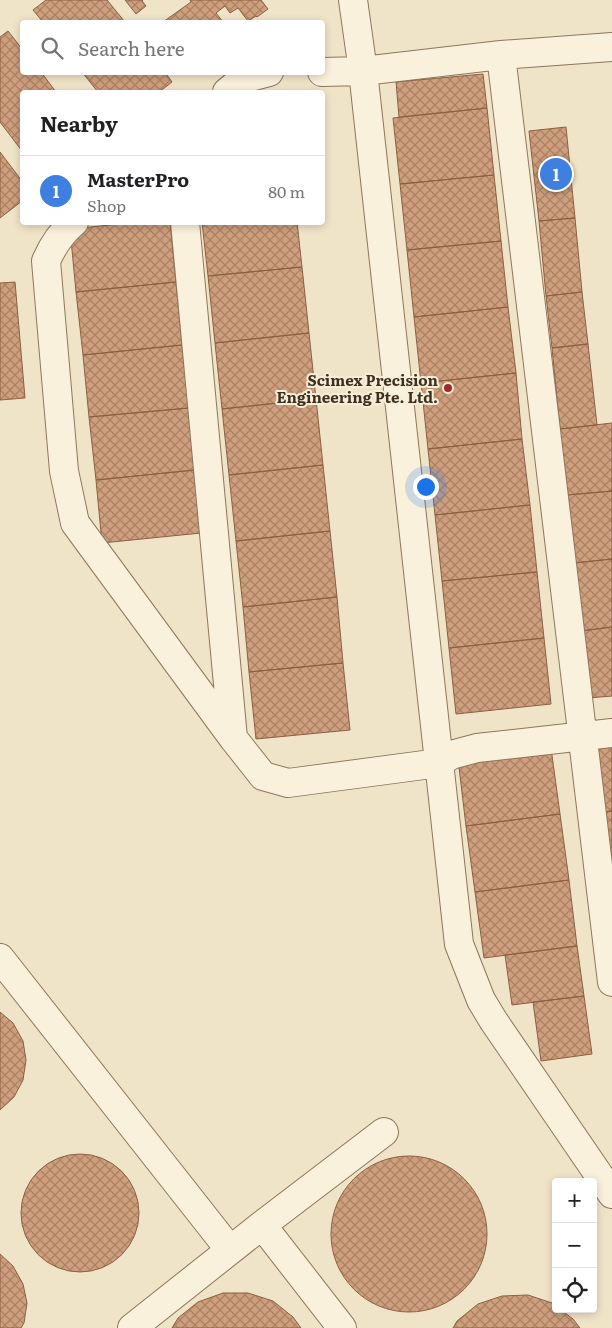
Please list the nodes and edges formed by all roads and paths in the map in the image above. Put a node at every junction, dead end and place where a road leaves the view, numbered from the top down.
1 (352, 0) edge
2 (612, 47) edge
3 (501, 55) junction
4 (363, 71) junction
5 (325, 72) edge
6 (258, 75) edge
7 (229, 90) edge
8 (70, 225) edge
9 (185, 225) edge
10 (612, 733) edge
11 (583, 736) junction
12 (233, 738) junction
13 (439, 763) junction
14 (0, 958) edge
15 (612, 982) edge
16 (384, 1132) dead end
17 (612, 1194) edge
18 (262, 1225) junction
19 (230, 1250) junction
20 (132, 1328) edge
21 (342, 1328) edge

1 - 4 lane
2 - 3 lane
3 - 4 lane
3 - 11 lane
4 - 5 lane
4 - 13 lane
6 - 7 lane
8 - 12 lane
9 - 12 lane
10 - 11 lane
11 - 13 lane
11 - 15 lane
12 - 13 lane
13 - 17 lane
14 - 19 lane
16 - 18 lane
18 - 19 lane
18 - 21 lane
19 - 20 lane

